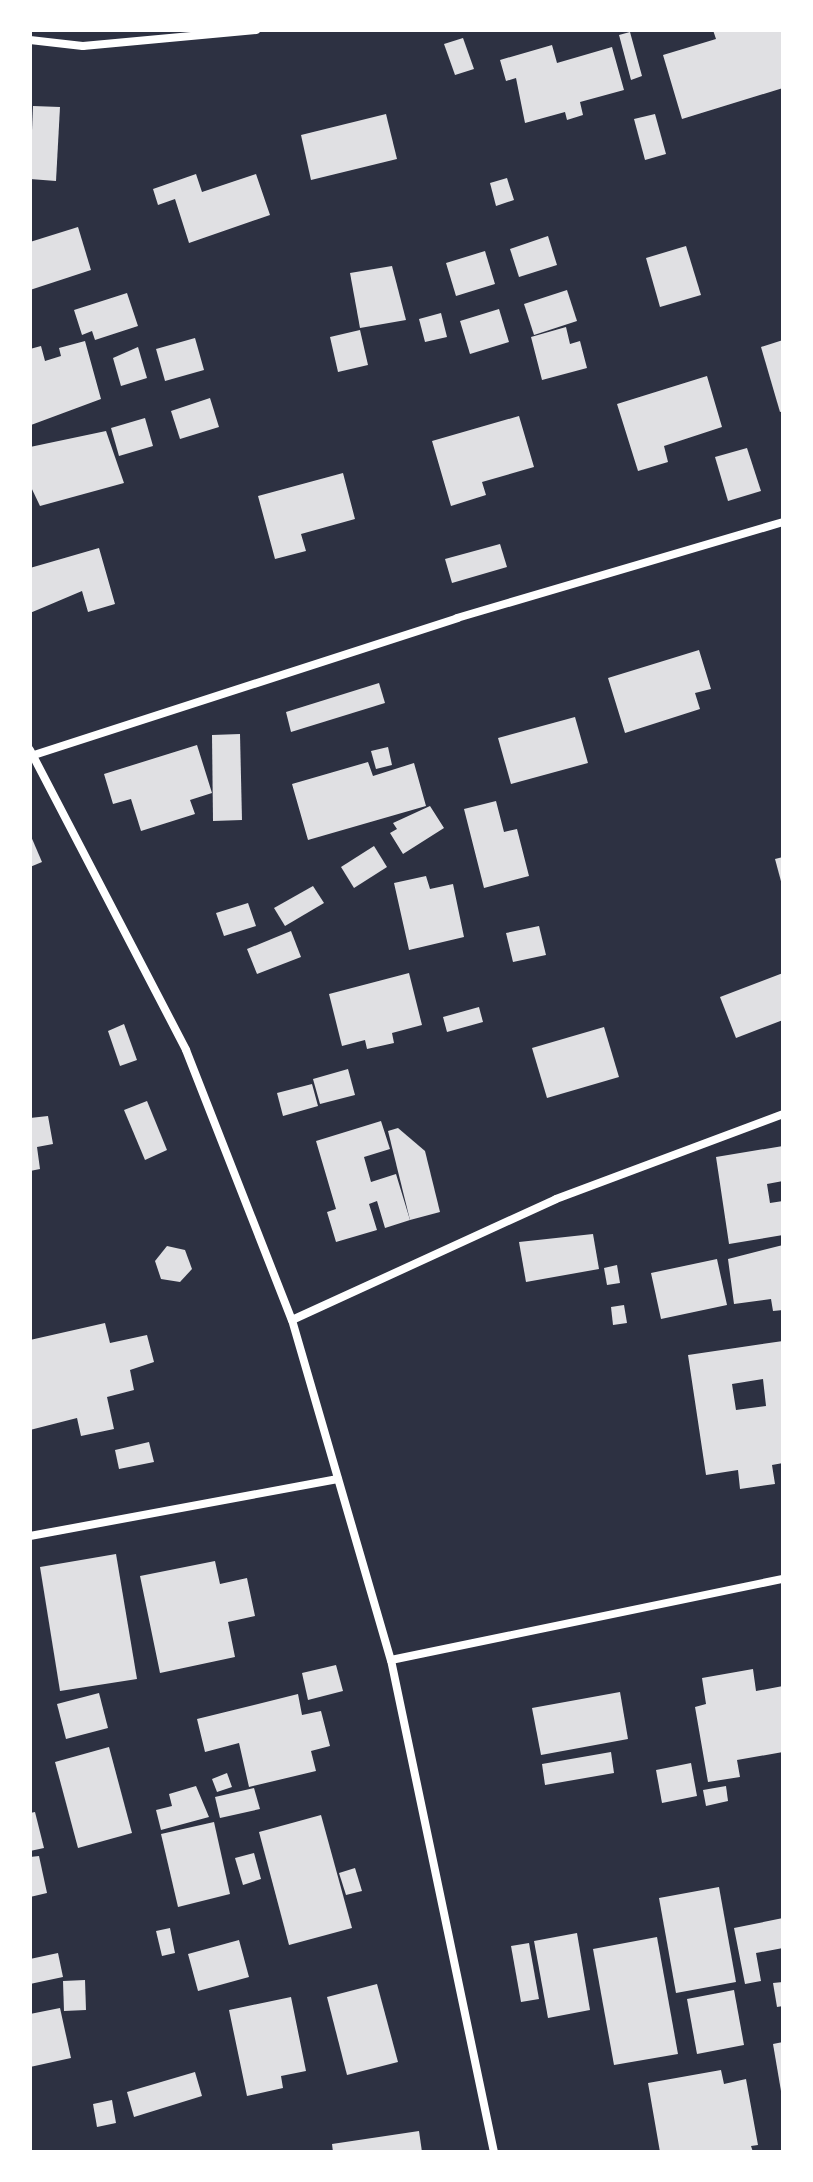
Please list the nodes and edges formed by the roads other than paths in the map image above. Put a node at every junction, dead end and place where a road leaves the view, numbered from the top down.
1 (256, 30) edge
2 (30, 40) edge
3 (783, 522) edge
4 (32, 752) edge
5 (783, 1114) edge
6 (292, 1320) junction
7 (338, 1479) junction
8 (30, 1536) edge
9 (783, 1579) edge
10 (391, 1660) junction
11 (494, 2152) edge

1 - 2 street
3 - 4 street
4 - 6 street
5 - 6 street
6 - 7 street
7 - 8 street
7 - 10 street
9 - 10 street
10 - 11 street

